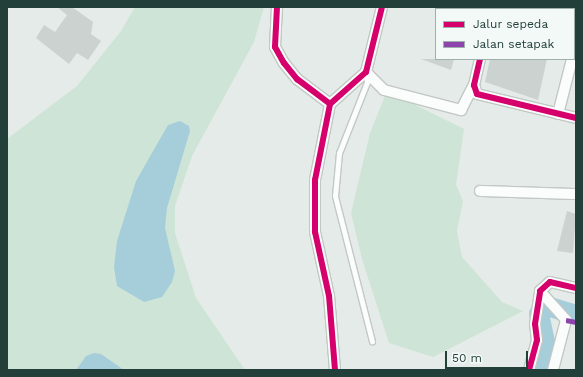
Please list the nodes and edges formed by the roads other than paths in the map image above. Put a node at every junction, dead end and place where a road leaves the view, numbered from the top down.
1 (277, 7) edge
2 (382, 7) edge
3 (480, 60) edge
4 (572, 60) edge
5 (366, 72) junction
6 (474, 85) junction
7 (330, 104) junction
8 (558, 114) junction
9 (576, 118) edge
10 (480, 190) dead end
11 (576, 194) edge
12 (576, 288) edge
13 (542, 294) junction
14 (372, 341) dead end
15 (335, 370) edge
16 (529, 370) edge
17 (553, 370) edge

1 - 7 street
2 - 5 street
3 - 6 street
4 - 8 street
5 - 6 street
5 - 7 street
5 - 14 lane
6 - 8 street
7 - 15 street
8 - 9 street
10 - 11 street
12 - 13 street
13 - 16 street
13 - 17 street

